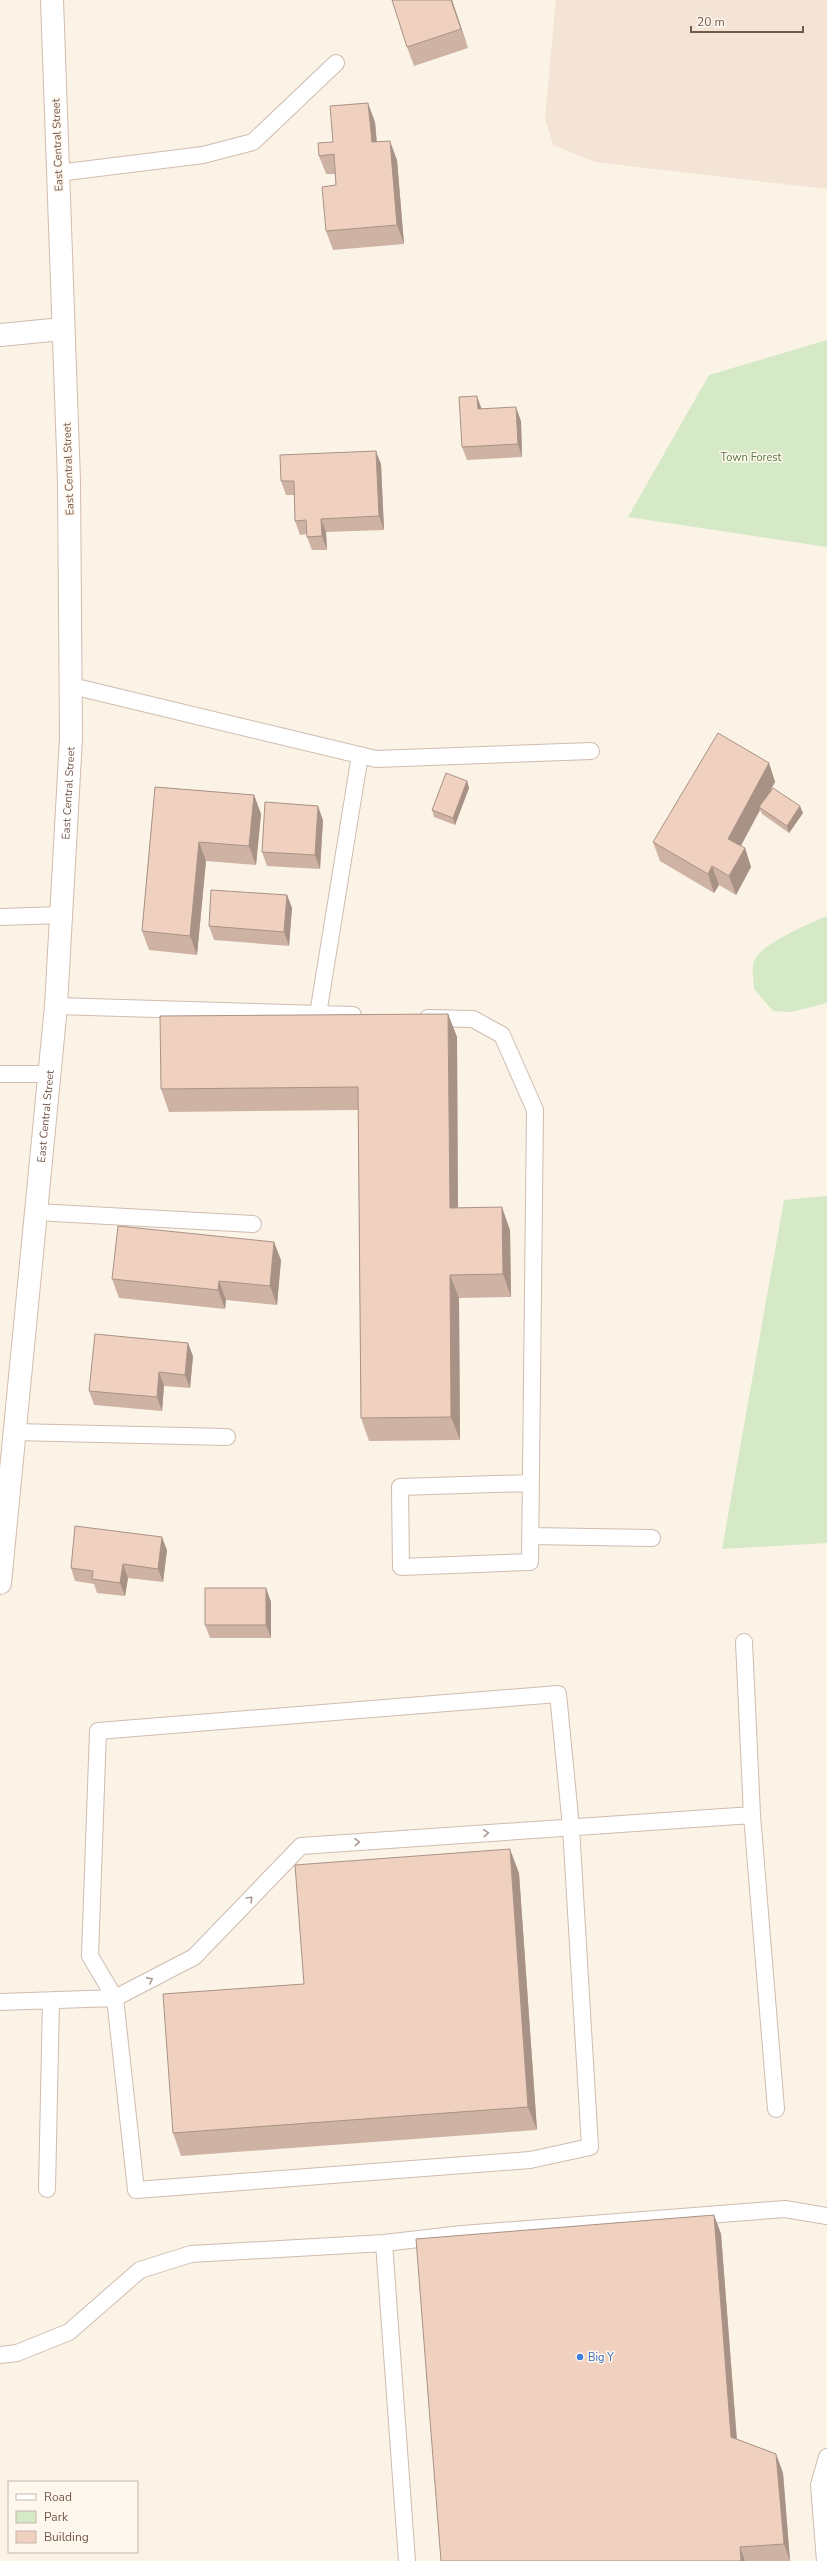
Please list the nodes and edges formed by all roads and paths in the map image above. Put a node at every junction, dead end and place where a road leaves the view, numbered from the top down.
1 (52, 0) edge
2 (336, 63) dead end
3 (58, 173) junction
4 (62, 328) junction
5 (0, 335) edge
6 (72, 686) junction
7 (591, 751) dead end
8 (360, 756) junction
9 (61, 915) junction
10 (0, 917) edge
11 (56, 1006) junction
12 (318, 1014) junction
13 (372, 1016) edge
14 (411, 1017) edge
15 (0, 1074) edge
16 (49, 1074) junction
17 (36, 1212) junction
18 (253, 1224) dead end
19 (14, 1432) junction
20 (227, 1437) dead end
21 (5, 1470) edge
22 (530, 1483) junction
23 (530, 1536) junction
24 (652, 1538) dead end
25 (0, 1583) edge
26 (744, 1642) dead end
27 (752, 1815) junction
28 (571, 1827) junction
29 (115, 1998) junction
30 (51, 2000) junction
31 (0, 2002) edge
32 (776, 2108) dead end
33 (48, 2189) dead end
34 (827, 2216) edge
35 (384, 2243) junction
36 (0, 2355) edge
37 (827, 2457) edge
38 (407, 2561) edge
39 (825, 2561) edge

1 - 3 main road, East Central Street
2 - 3 lane
3 - 4 main road, East Central Street
4 - 5 main road
4 - 6 main road, East Central Street
6 - 8 lane
6 - 9 main road, East Central Street
7 - 8 lane
8 - 12 lane
9 - 10 lane
9 - 11 main road, East Central Street
11 - 12 lane
11 - 16 main road, East Central Street
12 - 13 lane
14 - 22 lane
15 - 16 lane
16 - 17 main road, East Central Street
17 - 18 lane
17 - 19 main road, East Central Street
19 - 20 lane
19 - 21 main road, East Central Street
21 - 25 main road, East Central Street
22 - 23 lane
22 - 23 lane
23 - 24 lane
26 - 27 lane
27 - 28 lane
27 - 32 lane
29 -> 28 lane
28 - 29 lane
28 - 29 lane
29 - 30 lane
30 - 31 lane
30 - 33 lane
34 - 35 lane
35 - 36 lane
35 - 38 lane
37 - 39 lane

